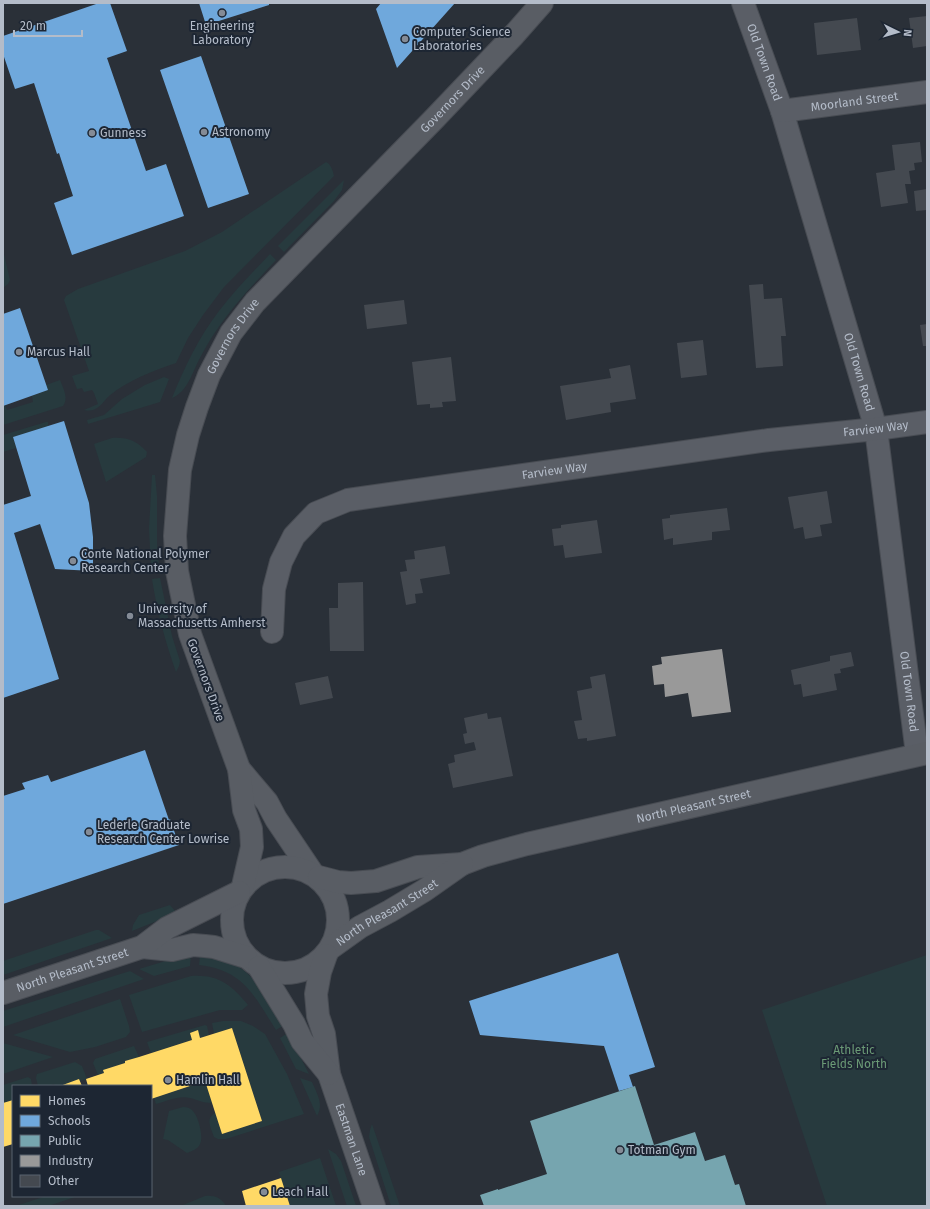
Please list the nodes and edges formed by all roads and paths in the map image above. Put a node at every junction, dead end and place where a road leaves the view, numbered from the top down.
1 (542, 3) edge
2 (743, 3) edge
3 (927, 92) edge
4 (782, 111) junction
5 (927, 422) edge
6 (876, 429) junction
7 (272, 632) dead end
8 (922, 754) edge
9 (239, 769) junction
10 (462, 864) junction
11 (316, 876) junction
12 (241, 889) junction
13 (142, 948) junction
14 (329, 951) junction
15 (253, 962) junction
16 (3, 993) edge
17 (329, 1074) junction
18 (374, 1206) edge

1 - 9 main road, Governors Drive
2 - 4 street, Old Town Road
3 - 4 street, Moorland Street
4 - 6 street, Old Town Road
5 - 6 street, Farview Way
6 - 7 street, Farview Way
6 - 8 street, Old Town Road
8 - 10 main road, North Pleasant Street
9 - 11 main road, Governors Drive
9 - 12 main road, Governors Drive
10 - 11 main road, North Pleasant Street
10 - 14 main road, North Pleasant Street
11 - 12 main road
11 - 14 main road
12 - 13 main road, North Pleasant Street
12 - 15 main road
13 - 15 main road, North Pleasant Street
13 - 16 main road, North Pleasant Street
14 - 15 main road
14 - 17 main road, Eastman Lane
15 - 17 main road, Eastman Lane
17 - 18 main road, Eastman Lane

